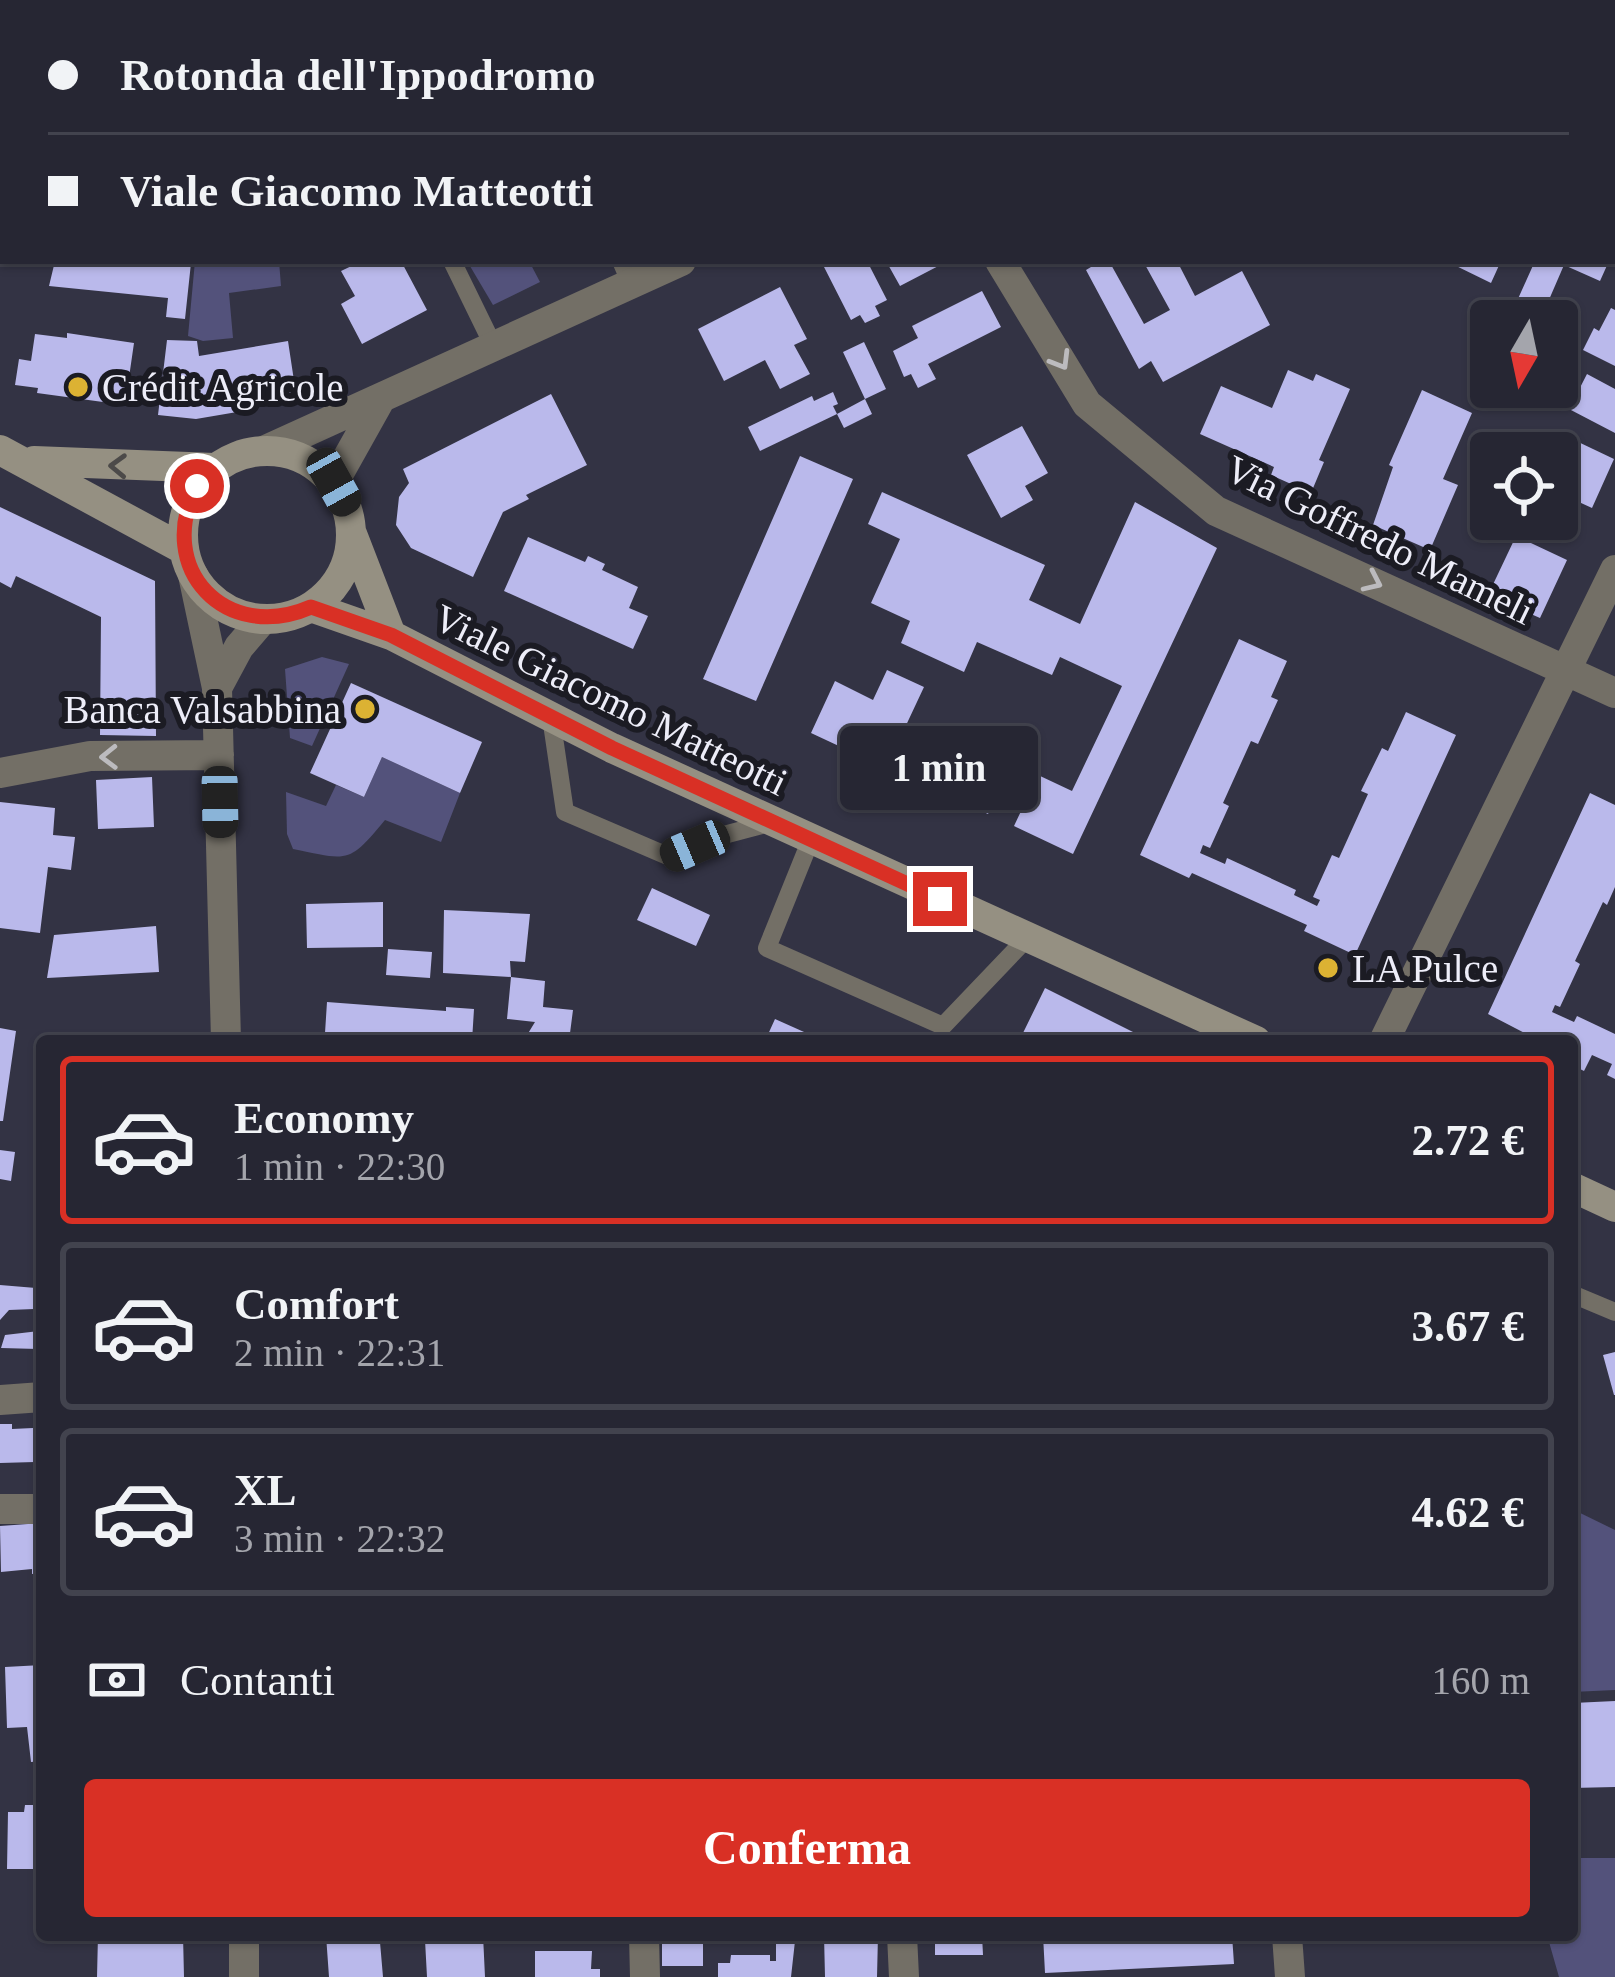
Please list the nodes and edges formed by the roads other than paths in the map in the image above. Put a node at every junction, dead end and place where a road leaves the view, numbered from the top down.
1 (453, 264) edge
2 (666, 264) edge
3 (1002, 264) edge
4 (626, 272) edge
5 (494, 347) junction
6 (381, 398) junction
7 (266, 450) junction
8 (11, 455) edge
9 (214, 468) junction
10 (334, 482) junction
11 (352, 533) junction
12 (188, 562) junction
13 (1615, 570) edge
14 (311, 607) junction
15 (263, 619) junction
16 (391, 635) junction
17 (1566, 671) junction
18 (217, 688) junction
19 (1615, 693) edge
20 (551, 717) junction
21 (219, 755) junction
22 (1, 766) edge
23 (773, 822) junction
24 (811, 839) junction
25 (1027, 938) junction
26 (226, 1035) edge
27 (1243, 1035) edge
28 (1387, 1035) edge
29 (1578, 1190) edge
30 (1615, 1207) edge
31 (1578, 1297) edge
32 (1615, 1312) edge
33 (36, 1397) edge
34 (0, 1400) edge
35 (36, 1508) edge
36 (0, 1509) edge
37 (244, 1941) edge
38 (644, 1941) edge
39 (902, 1941) edge
40 (1287, 1941) edge
41 (244, 1977) edge
42 (645, 1977) edge
43 (904, 1977) edge
44 (1290, 1977) edge

1 - 5 lane
2 - 4 street
3 -> 17 street, Via Goffredo Mameli
4 - 5 street
5 - 6 street
6 - 7 street
6 - 10 street
7 - 9 main road
7 - 10 main road
9 -> 8 main road
8 - 12 main road
9 - 12 main road
10 - 11 main road
11 - 14 main road
11 - 16 main road, Viale Giacomo Matteotti
12 - 15 main road
12 - 18 street
13 - 17 street
14 - 15 main road
14 - 16 main road, Viale Giacomo Matteotti
15 - 18 street
16 - 20 main road, Viale Giacomo Matteotti
17 - 19 street, Via Goffredo Mameli
17 - 28 street
18 - 21 street
20 - 23 main road, Viale Giacomo Matteotti
20 - 23 lane
21 -> 22 street
21 - 26 street
23 - 24 main road, Viale Giacomo Matteotti
24 - 25 main road, Viale Giacomo Matteotti
24 - 25 lane
25 - 27 main road, Viale Giacomo Matteotti
29 - 30 main road
31 - 32 lane
33 - 34 street
35 - 36 street
37 - 41 street
38 - 42 street
39 - 43 street
40 - 44 street

